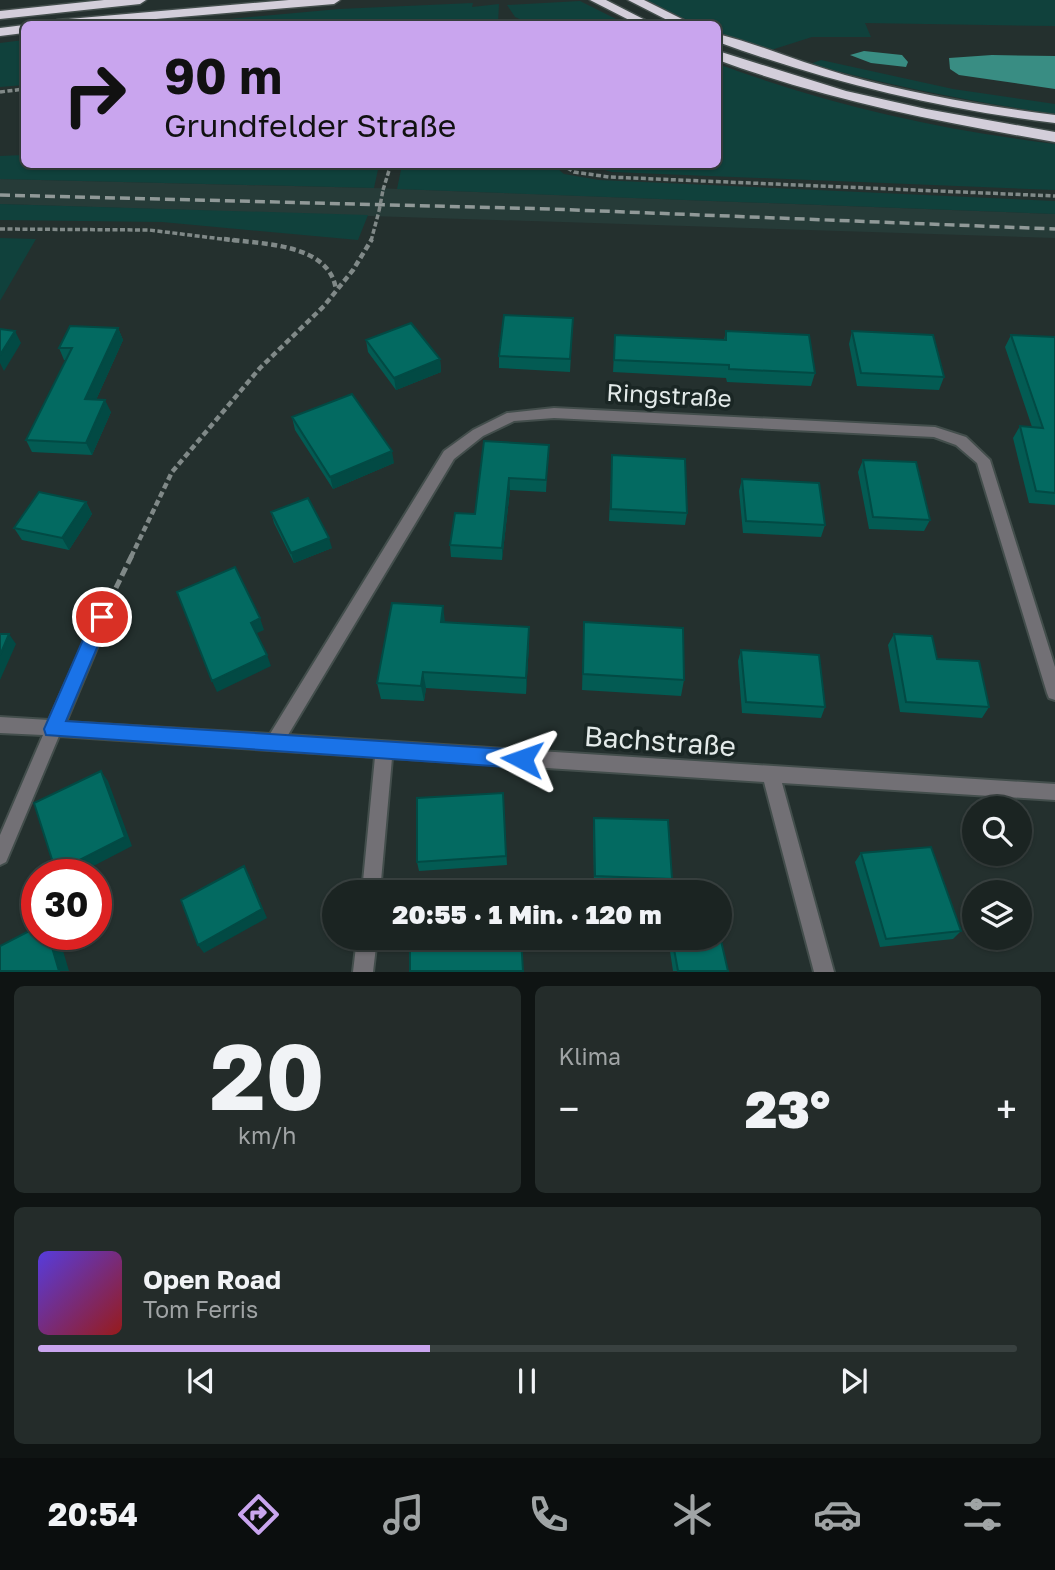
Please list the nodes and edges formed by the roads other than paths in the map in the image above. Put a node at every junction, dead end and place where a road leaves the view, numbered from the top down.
1 (44, 0) edge
2 (140, 0) edge
3 (334, 0) edge
4 (596, 0) edge
5 (634, 0) edge
6 (0, 12) edge
7 (92, 21) edge
8 (640, 21) edge
9 (679, 21) edge
10 (21, 29) edge
11 (0, 32) edge
12 (721, 39) edge
13 (721, 55) edge
14 (1055, 119) edge
15 (1055, 137) edge
16 (102, 617) road end
17 (1055, 692) edge
18 (0, 725) edge
19 (53, 729) junction
20 (274, 743) junction
21 (384, 750) junction
22 (771, 775) junction
23 (1055, 792) edge
24 (0, 856) edge
25 (372, 880) edge
26 (366, 950) edge
27 (363, 971) edge
28 (824, 971) edge

1 - 6 highway
2 - 6 highway
3 - 7 highway
4 - 8 highway
5 - 9 highway
10 - 11 highway
12 - 14 highway
13 - 15 highway
16 - 19 street
17 - 20 street, Ringstraße
18 - 19 street, Bachstraße
19 - 20 street, Bachstraße
19 - 24 street
20 - 21 street, Bachstraße
21 - 22 street, Bachstraße
21 - 25 street
22 - 23 street, Bachstraße
22 - 28 street
26 - 27 street

